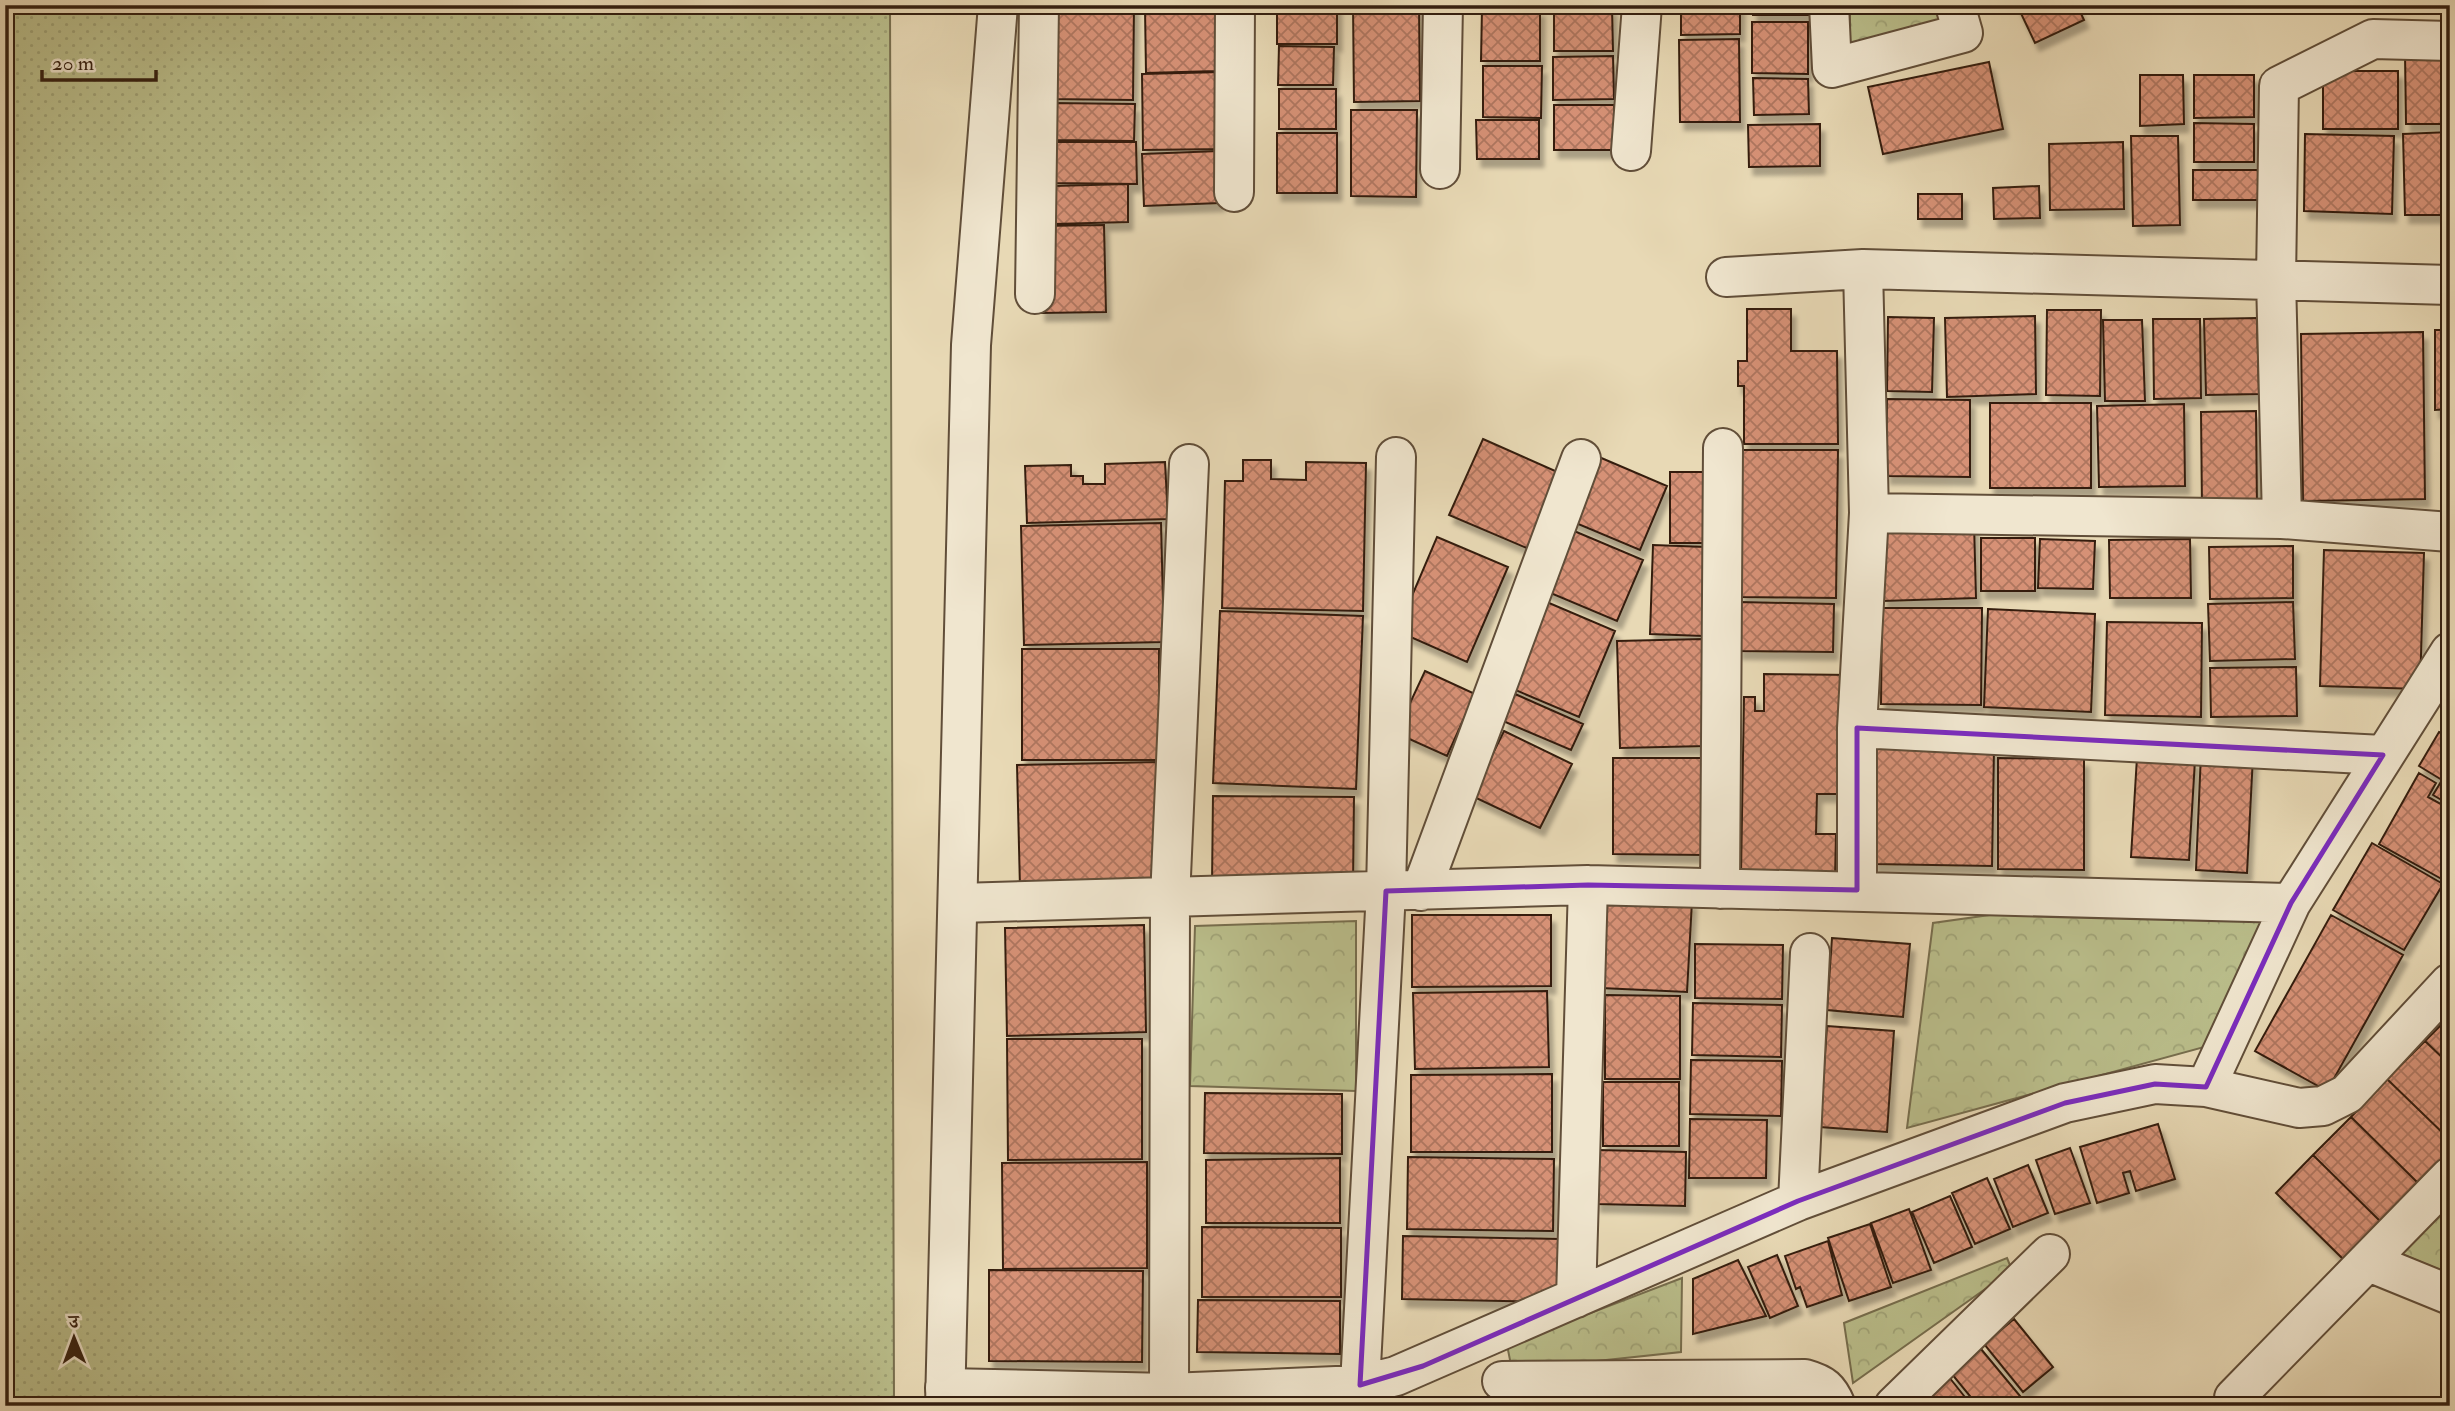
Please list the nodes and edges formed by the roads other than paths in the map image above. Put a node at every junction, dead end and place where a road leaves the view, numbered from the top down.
1 (998, 5) edge
2 (1040, 5) edge
3 (1235, 5) edge
4 (1443, 5) edge
5 (1642, 5) edge
6 (1829, 5) edge
7 (1955, 5) edge
8 (2450, 41) edge
9 (1630, 151) dead end
10 (1440, 170) dead end
11 (1234, 192) dead end
12 (1863, 269) junction
13 (1726, 277) dead end
14 (2276, 279) junction
15 (2450, 285) edge
16 (1035, 294) dead end
17 (1723, 448) dead end
18 (1396, 457) dead end
19 (1581, 459) dead end
20 (1189, 464) dead end
21 (1869, 513) junction
22 (2282, 519) junction
23 (2450, 532) edge
24 (2450, 652) edge
25 (1857, 728) junction
26 (2383, 755) junction
27 (1588, 885) junction
28 (1720, 889) junction
29 (1857, 890) junction
30 (1404, 891) junction
31 (1170, 899) junction
32 (959, 903) junction
33 (2291, 903) junction
34 (1810, 953) dead end
35 (2450, 984) edge
36 (2206, 1087) junction
37 (2450, 1177) edge
38 (1798, 1201) junction
39 (2050, 1254) dead end
40 (2369, 1262) junction
41 (2450, 1295) edge
42 (1576, 1298) junction
43 (1487, 1337) junction
44 (1360, 1385) junction
45 (1718, 1392) edge
46 (1169, 1393) junction
47 (1502, 1394) edge
48 (945, 1397) edge
49 (2240, 1403) edge
50 (1836, 1406) edge
51 (1894, 1406) edge

1 - 32 street
2 - 16 street
3 - 11 street
4 - 10 street
5 - 9 street
6 - 7 street
8 - 14 street
12 - 13 street
12 - 14 street
12 - 21 street
14 - 15 street
14 - 22 street
17 - 28 street
18 - 30 street
19 - 30 street
20 - 31 street
21 - 22 street
21 - 25 street
22 - 23 street
24 - 26 street
25 - 26 street
25 - 29 street
26 - 33 street
27 - 28 street
27 - 30 street
27 - 42 street
28 - 29 street
29 - 33 street
30 - 31 street
30 - 44 street
31 - 32 street
31 - 46 street
32 - 48 street
33 - 36 street
34 - 38 street
35 - 36 street
36 - 38 street
37 - 40 street
38 - 42 street
39 - 51 street
40 - 41 street
40 - 49 street
42 - 43 street
43 - 44 street
43 - 47 street
44 - 46 street
45 - 47 street
45 - 50 street
46 - 48 street

